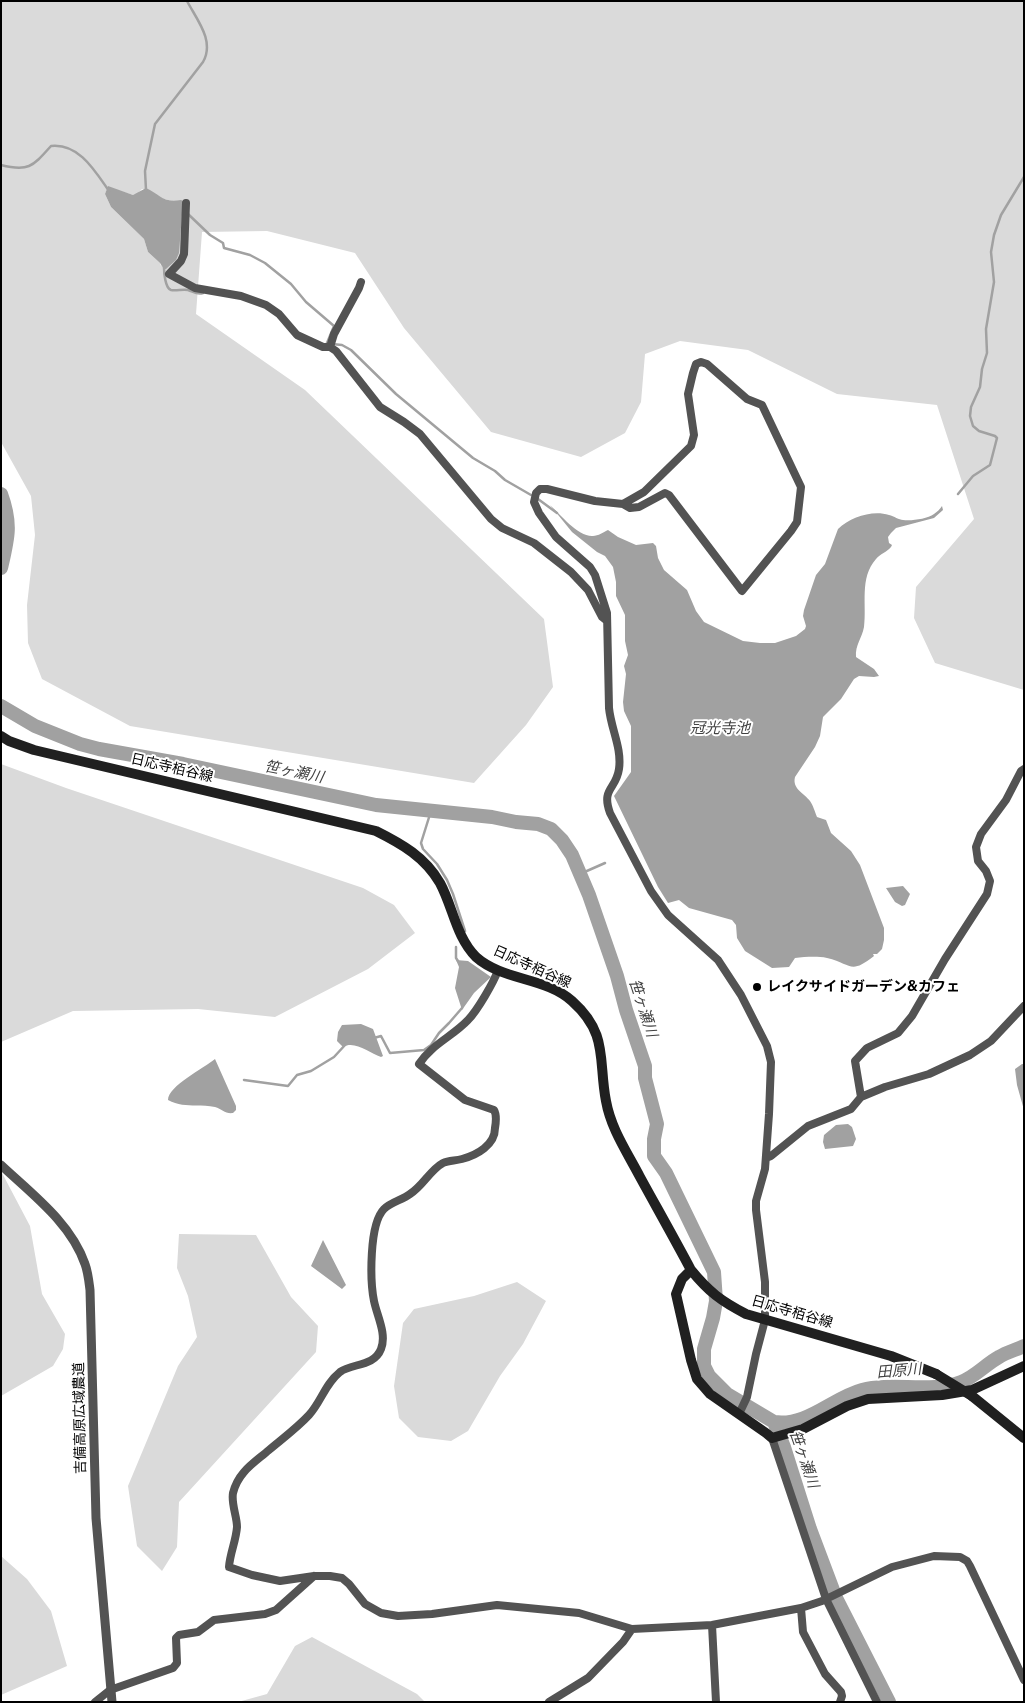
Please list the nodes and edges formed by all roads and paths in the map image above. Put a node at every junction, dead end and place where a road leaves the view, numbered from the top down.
1 (186, 203) dead end
2 (361, 282) dead end
3 (331, 345) junction
4 (623, 504) junction
5 (607, 621) junction
6 (1, 736) edge
7 (1024, 769) edge
8 (498, 970) junction
9 (1024, 1006) edge
10 (861, 1097) junction
11 (766, 1158) junction
12 (1, 1165) edge
13 (691, 1270) junction
14 (765, 1320) junction
15 (1024, 1366) edge
16 (740, 1412) junction
17 (777, 1437) junction
18 (1024, 1438) edge
19 (314, 1576) junction
20 (827, 1599) junction
21 (801, 1608) junction
22 (712, 1625) junction
23 (632, 1629) junction
24 (1024, 1680) edge
25 (110, 1690) junction
26 (95, 1702) edge
27 (112, 1702) edge
28 (549, 1702) edge
29 (716, 1702) edge
30 (840, 1702) edge
31 (877, 1702) edge

1 - 3 street
2 - 3 street
3 - 5 street
4 - 4 street
4 - 5 street
5 - 11 street
6 - 8 main road, 日応寺栢谷線
7 - 10 street
8 - 13 main road, 日応寺栢谷線
8 - 19 street
9 - 10 street
10 - 11 street
11 - 14 street
12 - 25 street, 吉備高原広域農道
13 - 14 main road, 日応寺栢谷線
13 - 16 main road
14 - 16 street
14 - 18 main road, 日応寺栢谷線, bridge
15 - 17 main road
16 - 17 main road
17 - 20 street
19 - 23 street
19 - 25 street
20 - 21 street
20 - 24 street
20 - 31 street
21 - 22 street
21 - 30 street
22 - 23 street
22 - 29 street
23 - 28 street
25 - 26 street
25 - 27 street, 吉備高原広域農道

